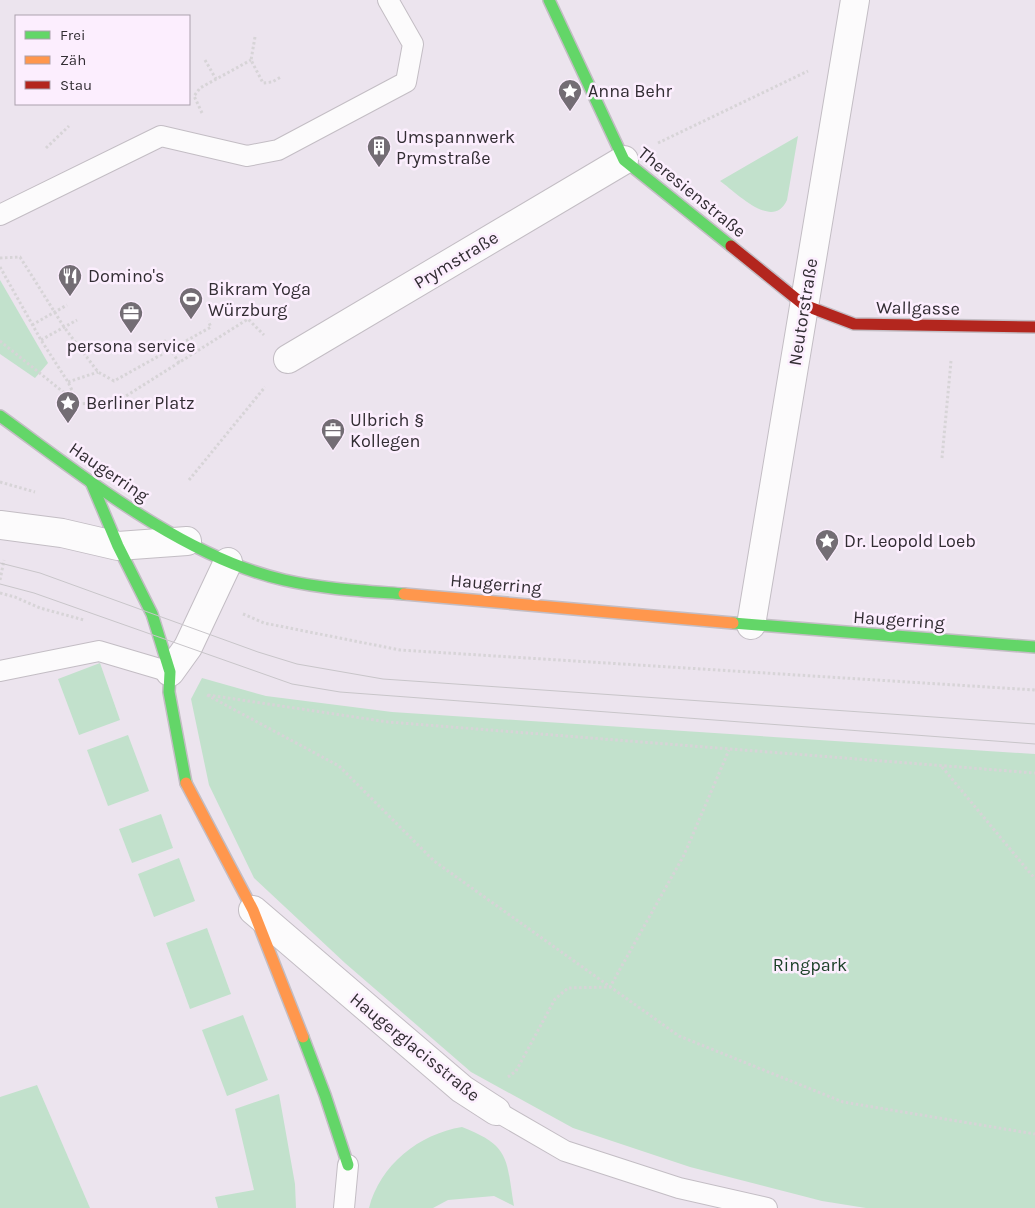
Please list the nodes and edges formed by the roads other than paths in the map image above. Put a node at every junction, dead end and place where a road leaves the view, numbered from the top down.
1 (388, 0) edge
2 (549, 0) edge
3 (855, 0) edge
4 (624, 160) junction
5 (0, 215) edge
6 (804, 305) junction
7 (1035, 327) edge
8 (288, 359) road end
9 (0, 416) edge
10 (91, 482) junction
11 (0, 525) edge
12 (188, 541) junction
13 (118, 546) junction
14 (228, 562) junction
15 (751, 625) junction
16 (1035, 647) edge
17 (0, 671) edge
18 (170, 672) junction
19 (253, 910) junction
20 (496, 1111) joint
21 (348, 1166) joint
22 (344, 1208) edge
23 (767, 1208) edge

1 - 5 lane
2 - 4 street, Theresienstraße
3 - 6 street, Neutorstraße
4 - 6 street, Theresienstraße
4 - 8 street, Prymstraße
6 - 7 street, Wallgasse
6 - 15 street, Neutorstraße
9 - 10 street, Haugerring
10 - 12 street, Haugerring
10 - 13 street
11 - 13 street
12 - 13 street
12 - 14 street, Haugerring
13 - 18 street, Haugerglacisstraße
14 - 15 street, Haugerring
14 - 18 street
15 - 16 street, Haugerring
17 - 18 lane
18 - 19 street, Haugerglacisstraße
19 - 20 street, Haugerglacisstraße
19 - 21 street, Haugerglacisstraße
20 - 23 lane, Haugerglacisstraße
21 - 22 lane, Haugerglacisstraße

